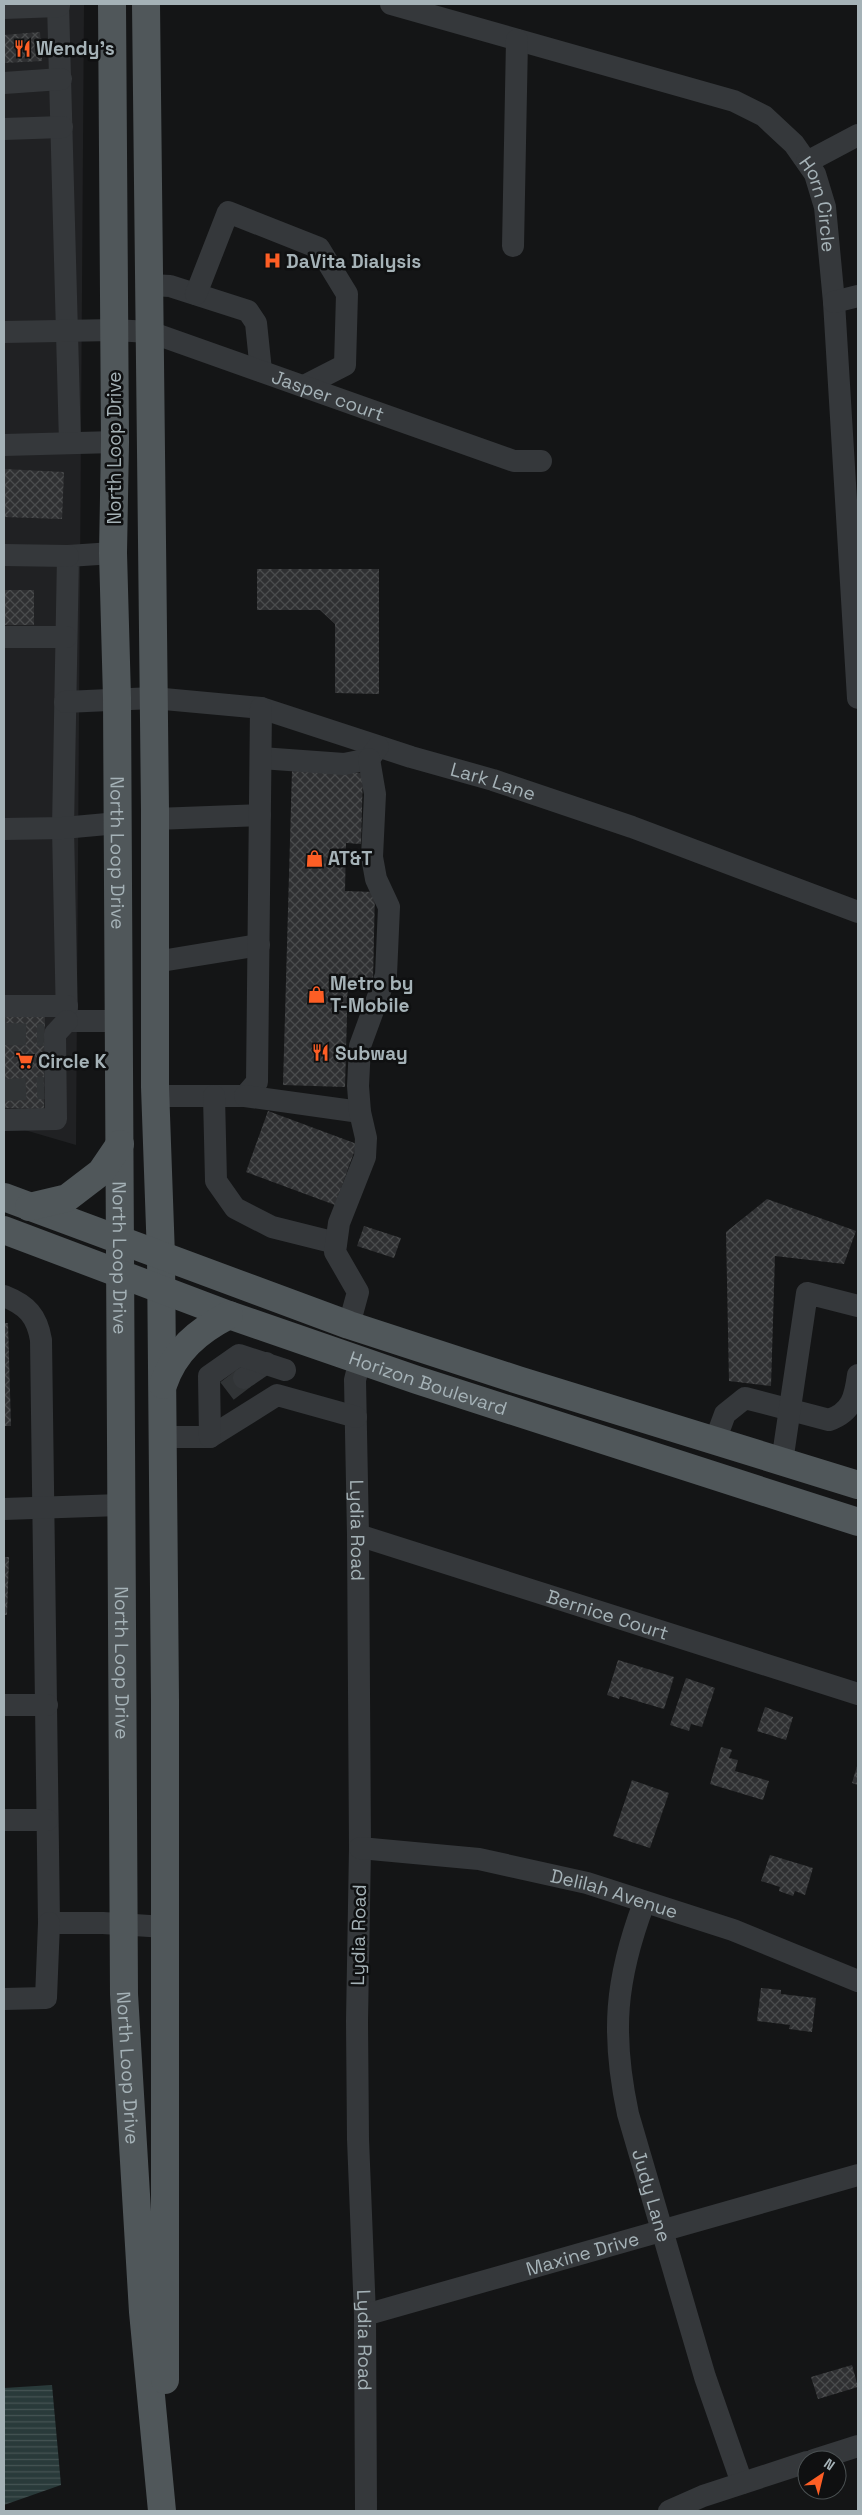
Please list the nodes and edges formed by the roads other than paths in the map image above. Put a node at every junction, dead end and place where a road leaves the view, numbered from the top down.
1 (112, 4) edge
2 (146, 4) edge
3 (392, 4) edge
4 (58, 5) edge
5 (4, 8) edge
6 (518, 40) junction
7 (61, 79) junction
8 (4, 83) edge
9 (62, 127) junction
10 (4, 129) edge
11 (858, 135) edge
12 (807, 162) junction
13 (513, 246) dead end
14 (150, 285) junction
15 (196, 294) junction
16 (858, 296) edge
17 (834, 302) junction
18 (114, 330) junction
19 (68, 331) junction
20 (4, 332) edge
21 (150, 332) junction
22 (261, 371) junction
23 (304, 386) junction
24 (115, 442) junction
25 (70, 443) junction
26 (4, 444) edge
27 (541, 461) dead end
28 (114, 553) junction
29 (4, 556) edge
30 (68, 556) junction
31 (4, 637) edge
32 (66, 637) junction
33 (117, 698) junction
34 (153, 698) junction
35 (858, 698) edge
36 (65, 702) junction
37 (262, 708) junction
38 (373, 753) junction
39 (261, 758) junction
40 (260, 815) junction
41 (155, 818) junction
42 (118, 823) junction
43 (63, 828) junction
44 (4, 829) edge
45 (858, 912) edge
46 (259, 945) junction
47 (156, 962) junction
48 (4, 1006) edge
49 (119, 1022) junction
50 (58, 1024) junction
51 (156, 1096) junction
52 (214, 1096) junction
53 (245, 1096) junction
54 (360, 1112) junction
55 (4, 1120) edge
56 (120, 1144) junction
57 (4, 1197) edge
58 (29, 1207) junction
59 (4, 1230) edge
60 (120, 1241) junction
61 (336, 1243) junction
62 (161, 1256) junction
63 (119, 1273) junction
64 (161, 1289) junction
65 (4, 1296) edge
66 (858, 1306) edge
67 (229, 1315) junction
68 (349, 1325) junction
69 (295, 1338) junction
70 (360, 1360) junction
71 (275, 1367) junction
72 (858, 1375) edge
73 (161, 1389) junction
74 (277, 1394) junction
75 (210, 1404) junction
76 (789, 1410) junction
77 (356, 1417) junction
78 (162, 1437) junction
79 (210, 1437) junction
80 (715, 1441) junction
81 (782, 1462) junction
82 (706, 1473) junction
83 (858, 1485) edge
84 (120, 1505) junction
85 (4, 1508) edge
86 (42, 1509) junction
87 (858, 1522) edge
88 (358, 1535) junction
89 (858, 1694) edge
90 (4, 1705) edge
91 (47, 1705) junction
92 (4, 1820) edge
93 (46, 1820) junction
94 (360, 1848) junction
95 (644, 1903) junction
96 (49, 1923) junction
97 (124, 1924) junction
98 (164, 1927) junction
99 (858, 1981) edge
100 (4, 1999) edge
101 (858, 2175) edge
102 (662, 2229) junction
103 (365, 2315) junction
104 (858, 2446) edge
105 (845, 2450) edge
106 (797, 2465) edge
107 (742, 2483) junction
108 (163, 2511) edge
109 (366, 2511) edge
110 (668, 2511) edge

1 - 18 main road, North Loop Drive
2 - 14 main road, North Loop Drive
3 - 6 street, Horn Circle
4 - 5 street
4 - 7 street
6 - 12 street, Horn Circle
6 - 13 street
7 - 8 street
7 - 9 street
9 - 10 street
9 - 19 street
11 - 12 street
12 - 17 street, Horn Circle
14 - 15 street
14 - 21 main road, North Loop Drive
15 - 22 street
15 - 23 street
16 - 17 street
17 - 35 street, Horn Circle
18 - 19 street, Jasper court
18 - 21 street, Jasper court
18 - 24 main road, North Loop Drive
19 - 20 street, Jasper court
19 - 25 street
21 - 22 street, Jasper court
21 - 34 main road, North Loop Drive
22 - 23 street, Jasper court
23 - 27 street, Jasper court
24 - 25 street
24 - 28 main road, North Loop Drive
25 - 26 street
28 - 30 street
28 - 33 main road, North Loop Drive
29 - 30 street
30 - 32 street
31 - 32 street
32 - 36 street
33 - 34 street, Lark Lane
33 - 36 street, Lark Lane
33 - 42 main road, North Loop Drive
34 - 37 street, Lark Lane
34 - 41 main road, North Loop Drive
36 - 43 street
37 - 38 street, Lark Lane
37 - 39 street
38 - 39 street
38 - 45 street, Lark Lane
38 - 54 street
39 - 40 street
40 - 41 street
40 - 46 street
41 - 47 main road, North Loop Drive
42 - 43 street
42 - 49 main road, North Loop Drive
43 - 44 street
43 - 50 street
46 - 47 street
46 - 53 street
47 - 51 main road, North Loop Drive
48 - 50 street
49 - 50 street
49 - 56 main road, North Loop Drive
50 - 55 street
51 - 52 street
51 - 62 main road, North Loop Drive
52 - 53 street
52 - 61 street
53 - 54 street
54 - 61 street
56 - 58 main road
56 - 60 main road, North Loop Drive
57 - 58 main road, Horizon Boulevard
58 - 60 main road, Horizon Boulevard
59 - 63 main road, Horizon Boulevard
60 - 62 main road, Horizon Boulevard
60 - 63 main road, North Loop Drive
61 - 68 street
62 - 64 main road, North Loop Drive
62 - 68 main road, Horizon Boulevard
63 - 64 main road, Horizon Boulevard
63 - 84 main road, North Loop Drive
64 - 67 main road, Horizon Boulevard
64 - 73 main road, North Loop Drive
65 - 86 street
66 - 76 street
67 - 69 main road, Horizon Boulevard
67 - 73 main road
68 - 80 main road, Horizon Boulevard
69 - 70 main road, Horizon Boulevard
69 - 71 street
70 - 77 street, Lydia Road
70 - 82 main road, Horizon Boulevard
71 - 74 street
71 - 75 street
71 - 75 street
72 - 76 street
73 - 78 main road, North Loop Drive
74 - 77 street
74 - 79 street
75 - 79 street
76 - 80 street
76 - 81 street
77 - 88 street, Lydia Road
78 - 79 street
78 - 98 main road, North Loop Drive
80 - 81 main road, Horizon Boulevard
81 - 82 main road
81 - 83 main road, Horizon Boulevard
82 - 87 main road, Horizon Boulevard
84 - 86 street
84 - 97 main road, North Loop Drive
85 - 86 street
86 - 91 street
88 - 89 street, Bernice Court
88 - 94 street, Lydia Road
90 - 91 street
91 - 93 street
92 - 93 street
93 - 96 street
94 - 95 street, Delilah Avenue
94 - 103 street, Lydia Road
95 - 99 street, Delilah Avenue
95 - 102 street, Judy Lane
96 - 97 street
96 - 100 street
97 - 98 street
97 - 108 main road, North Loop Drive
98 - 108 main road, North Loop Drive
101 - 102 street, Maxine Drive
102 - 103 street, Maxine Drive
102 - 107 street, Judy Lane
103 - 109 street, Lydia Road
104 - 105 street
106 - 107 street
107 - 110 street

